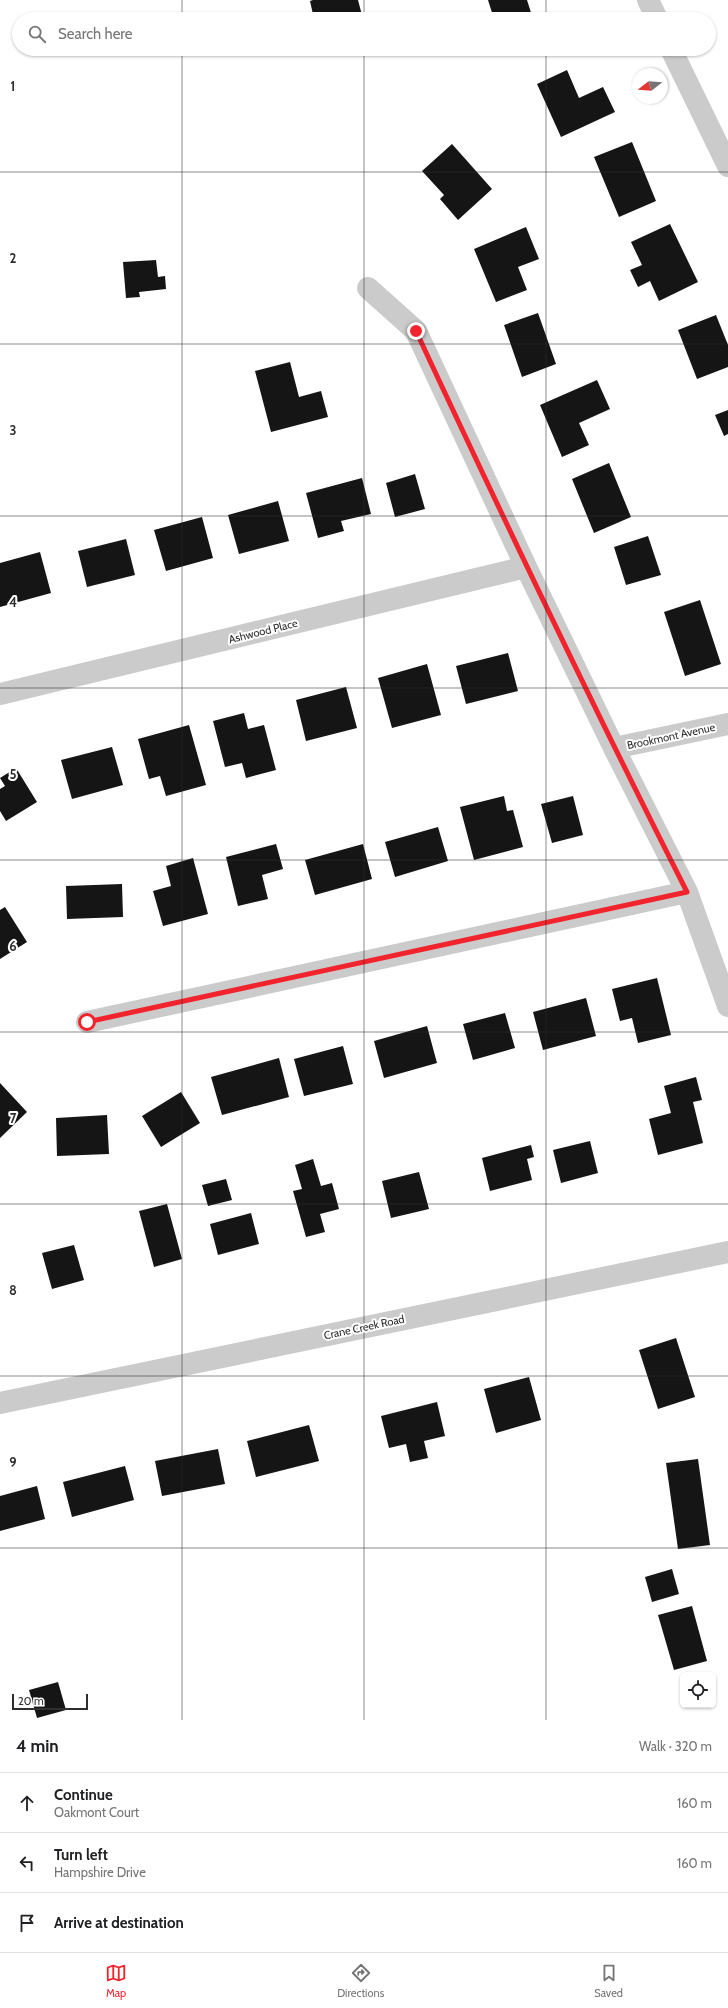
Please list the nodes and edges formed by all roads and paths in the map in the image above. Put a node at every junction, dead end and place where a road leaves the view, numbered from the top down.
1 (648, 0) edge
2 (654, 12) edge
3 (674, 56) edge
4 (728, 166) edge
5 (368, 288) dead end
6 (526, 568) junction
7 (0, 694) edge
8 (728, 724) edge
9 (614, 748) junction
10 (687, 892) junction
11 (728, 1006) edge
12 (87, 1022) dead end
13 (728, 1252) edge
14 (0, 1403) edge

1 - 2 street
3 - 4 street
5 - 6 street
6 - 7 street, Ashwood Place
6 - 9 street
8 - 9 street, Brookmont Avenue
9 - 10 street
10 - 11 street
10 - 12 street
13 - 14 street, Crane Creek Road

